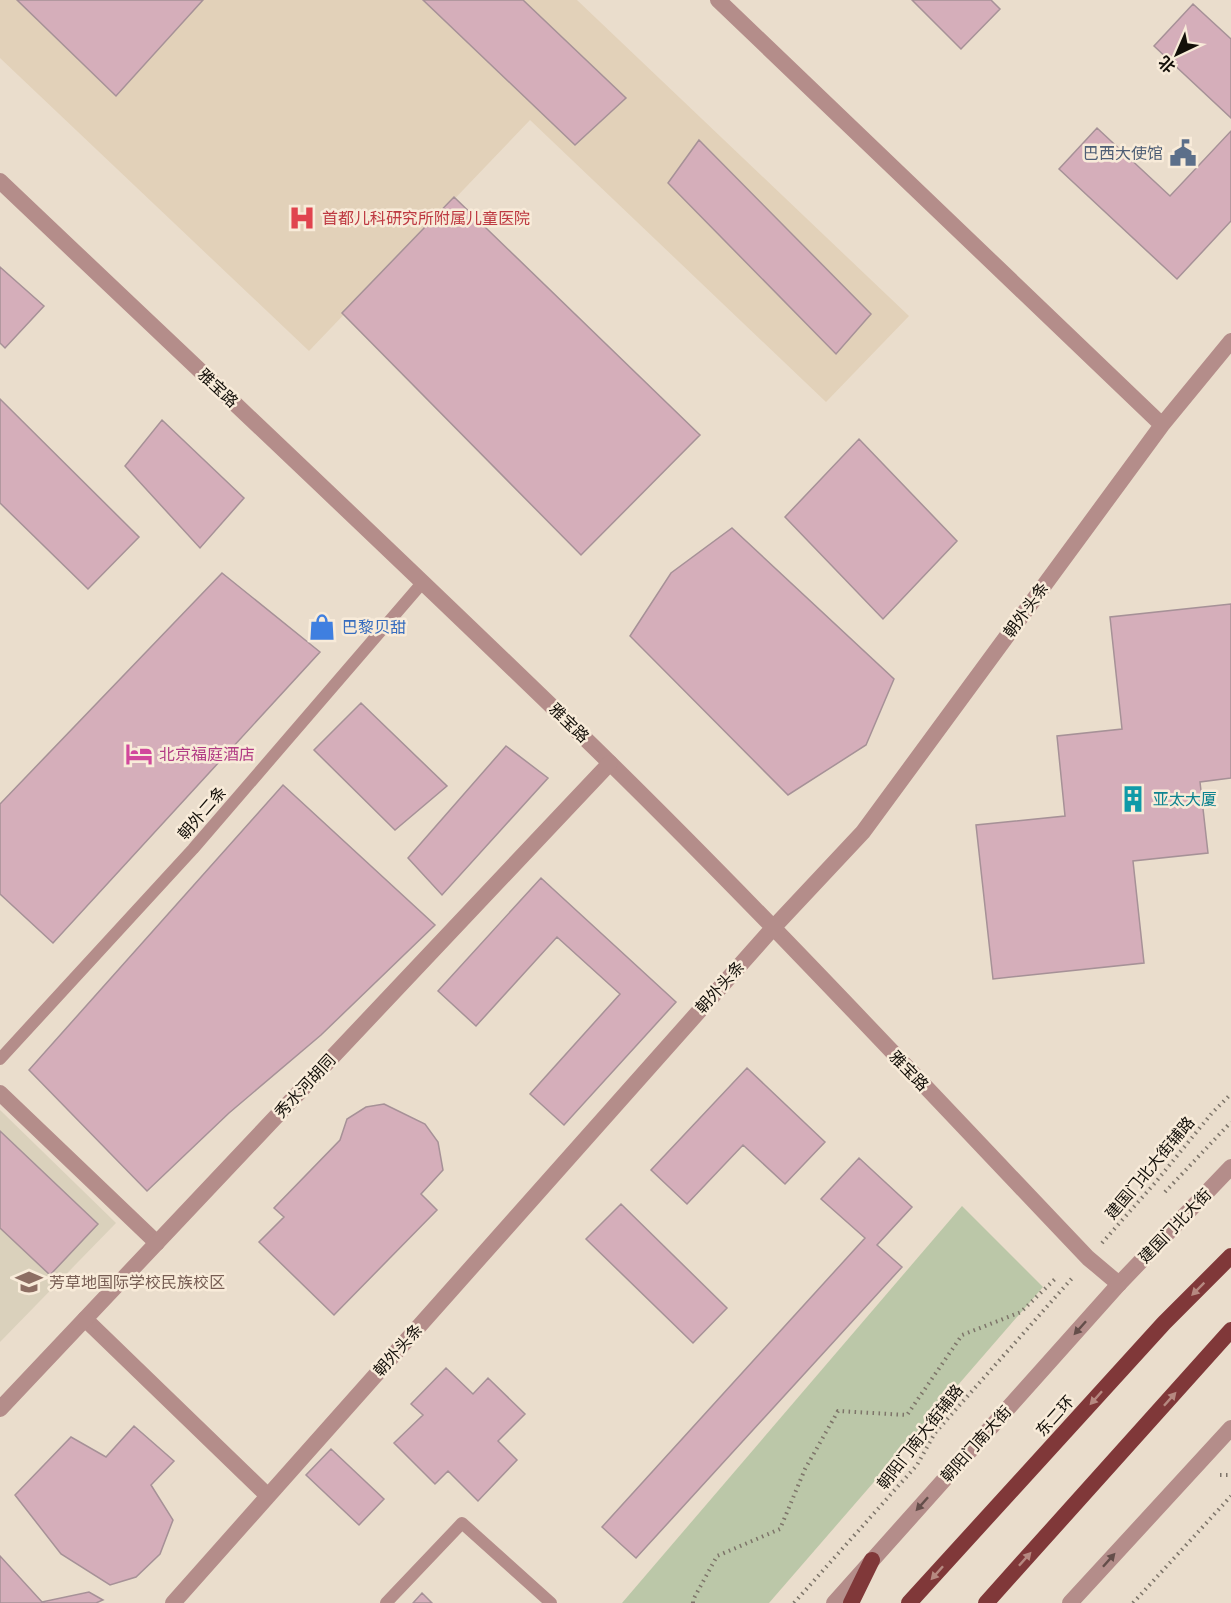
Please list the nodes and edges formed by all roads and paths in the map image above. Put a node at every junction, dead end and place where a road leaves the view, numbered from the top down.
1 (718, 0) edge
2 (0, 181) edge
3 (1231, 341) edge
4 (1162, 425) junction
5 (423, 582) junction
6 (610, 763) junction
7 (773, 928) junction
8 (0, 1059) edge
9 (0, 1094) edge
10 (1231, 1094) edge
11 (1231, 1122) edge
12 (1218, 1137) junction
13 (1225, 1142) dead end
14 (1231, 1167) edge
15 (1165, 1192) dead end
16 (157, 1243) junction
17 (1231, 1256) edge
18 (1089, 1258) junction
19 (1055, 1280) dead end
20 (1119, 1284) junction
21 (86, 1319) junction
22 (1231, 1330) edge
23 (0, 1409) edge
24 (1231, 1428) edge
25 (268, 1496) junction
26 (1231, 1496) edge
27 (872, 1560) junction
28 (173, 1603) edge
29 (386, 1603) edge
30 (551, 1603) edge
31 (693, 1603) edge
32 (794, 1603) edge
33 (834, 1603) edge
34 (851, 1603) edge
35 (909, 1603) edge
36 (986, 1603) edge
37 (1070, 1603) edge
38 (1133, 1603) edge

1 - 4 street
2 - 5 street, 雅宝路
3 - 4 street, 朝外头条
4 - 7 street, 朝外头条
5 - 6 street, 雅宝路
5 - 8 lane, 朝外二条
6 - 7 street, 雅宝路
6 - 16 street, 秀水河胡同
7 - 18 street, 雅宝路
7 - 25 street, 朝外头条
9 - 16 street
10 - 18 path, 建国门北大街辅路
11 - 12 path
12 - 13 path
12 - 15 path
14 - 20 street, 建国门北大街
16 - 21 street, 秀水河胡同
17 -> 35 highway, 东二环
18 - 20 street, 雅宝路
18 - 32 path, 朝阳门南大街辅路
19 - 31 path
20 -> 27 street, 朝阳门南大街
21 - 23 street, 秀水河胡同
21 - 25 street
36 -> 22 highway
37 -> 24 street
25 - 28 street, 朝外头条
26 - 38 path
27 - 33 street, 朝阳门南大街
27 - 34 highway
29 - 30 lane

